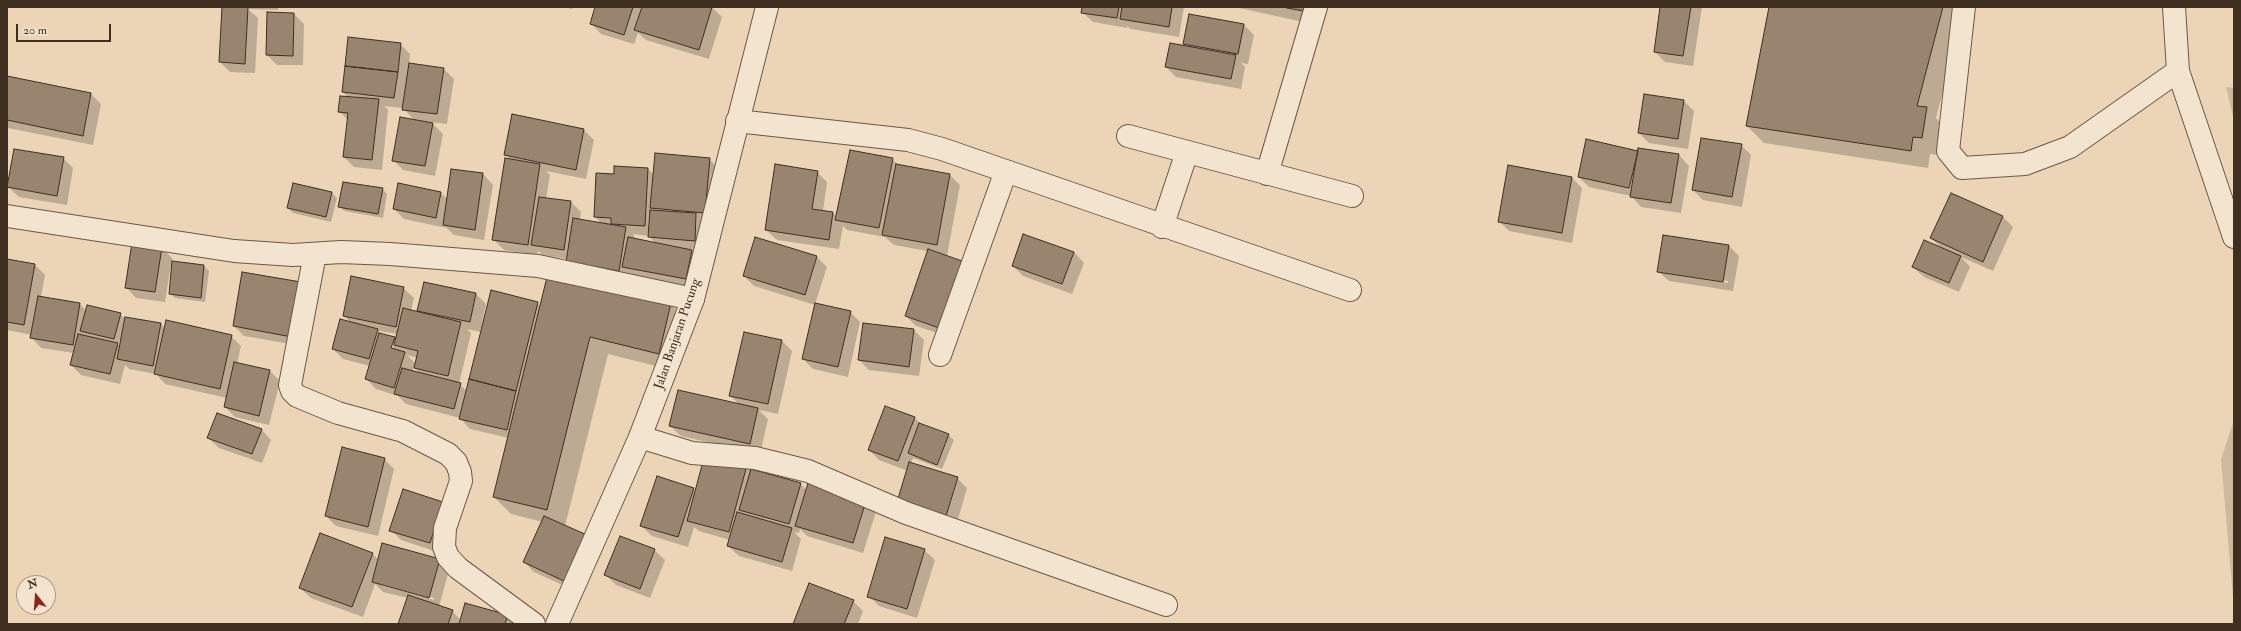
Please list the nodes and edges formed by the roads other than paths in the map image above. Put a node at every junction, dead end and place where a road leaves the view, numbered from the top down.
1 (767, 7) edge
2 (1316, 7) edge
3 (1964, 7) edge
4 (2174, 7) edge
5 (2178, 71) junction
6 (737, 121) junction
7 (1128, 136) dead end
8 (1187, 152) junction
9 (1006, 171) junction
10 (1268, 174) junction
11 (1352, 196) dead end
12 (7, 216) edge
13 (1162, 227) junction
14 (2234, 237) edge
15 (315, 254) junction
16 (1350, 290) dead end
17 (693, 299) junction
18 (940, 355) dead end
19 (640, 437) junction
20 (1166, 605) dead end
21 (534, 624) edge
22 (557, 624) edge

1 - 6 street, Jalan Banjaran Pucung
2 - 10 street
3 - 5 street
4 - 5 street
5 - 14 street
6 - 9 street
6 - 17 street, Jalan Banjaran Pucung
7 - 8 street
8 - 10 street
8 - 13 street
9 - 13 street
9 - 18 street
10 - 11 street
12 - 15 street
13 - 16 street
15 - 17 street
15 - 21 street
17 - 19 street, Jalan Banjaran Pucung
19 - 20 street
19 - 22 street, Jalan Banjaran Pucung

